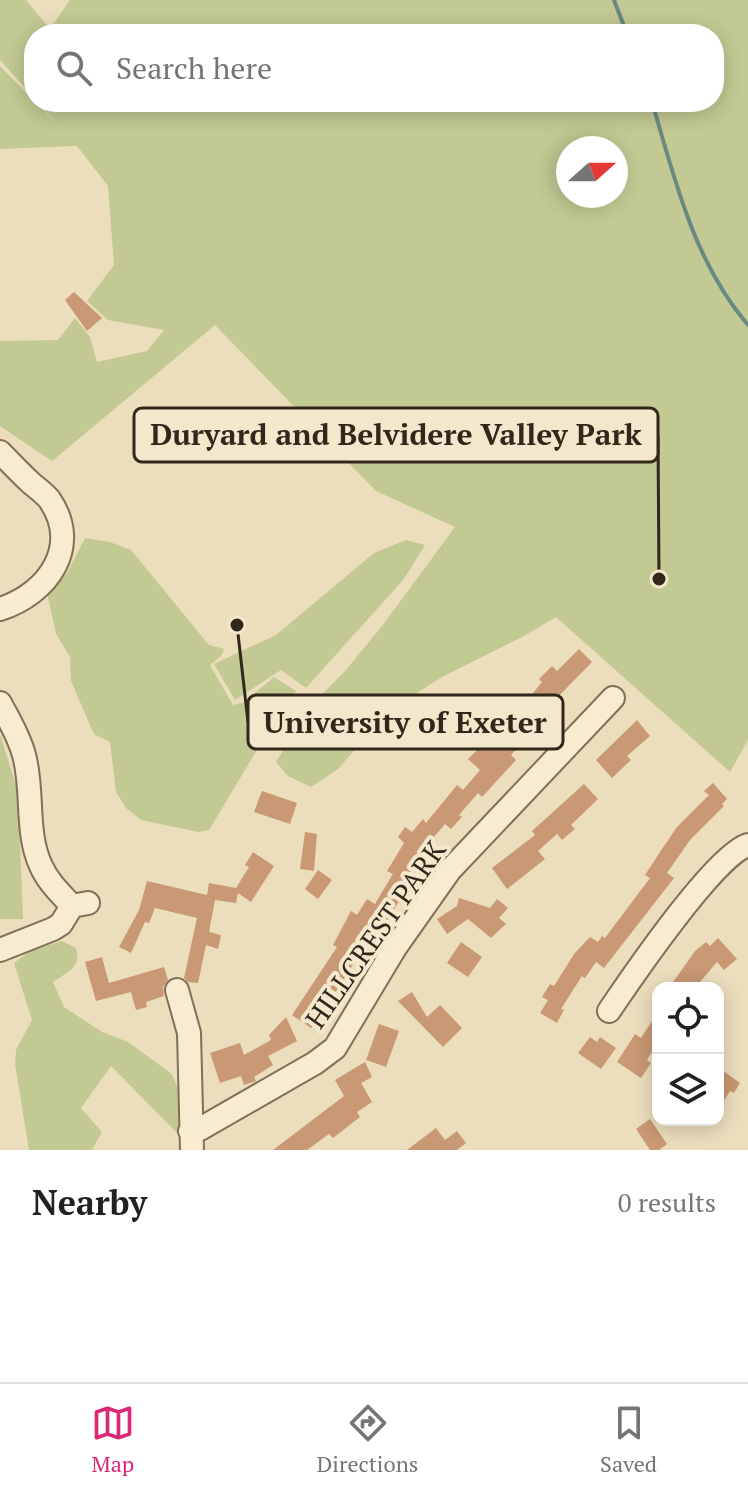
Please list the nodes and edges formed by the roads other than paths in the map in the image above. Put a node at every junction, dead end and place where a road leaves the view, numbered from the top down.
1 (0, 452) edge
2 (0, 609) edge
3 (613, 698) dead end
4 (0, 703) edge
5 (748, 845) edge
6 (0, 950) edge
7 (177, 990) dead end
8 (608, 1010) dead end
9 (191, 1141) edge

1 - 2 street
3 - 9 street, HILLCREST PARK
4 - 6 street
5 - 8 street
7 - 9 street

